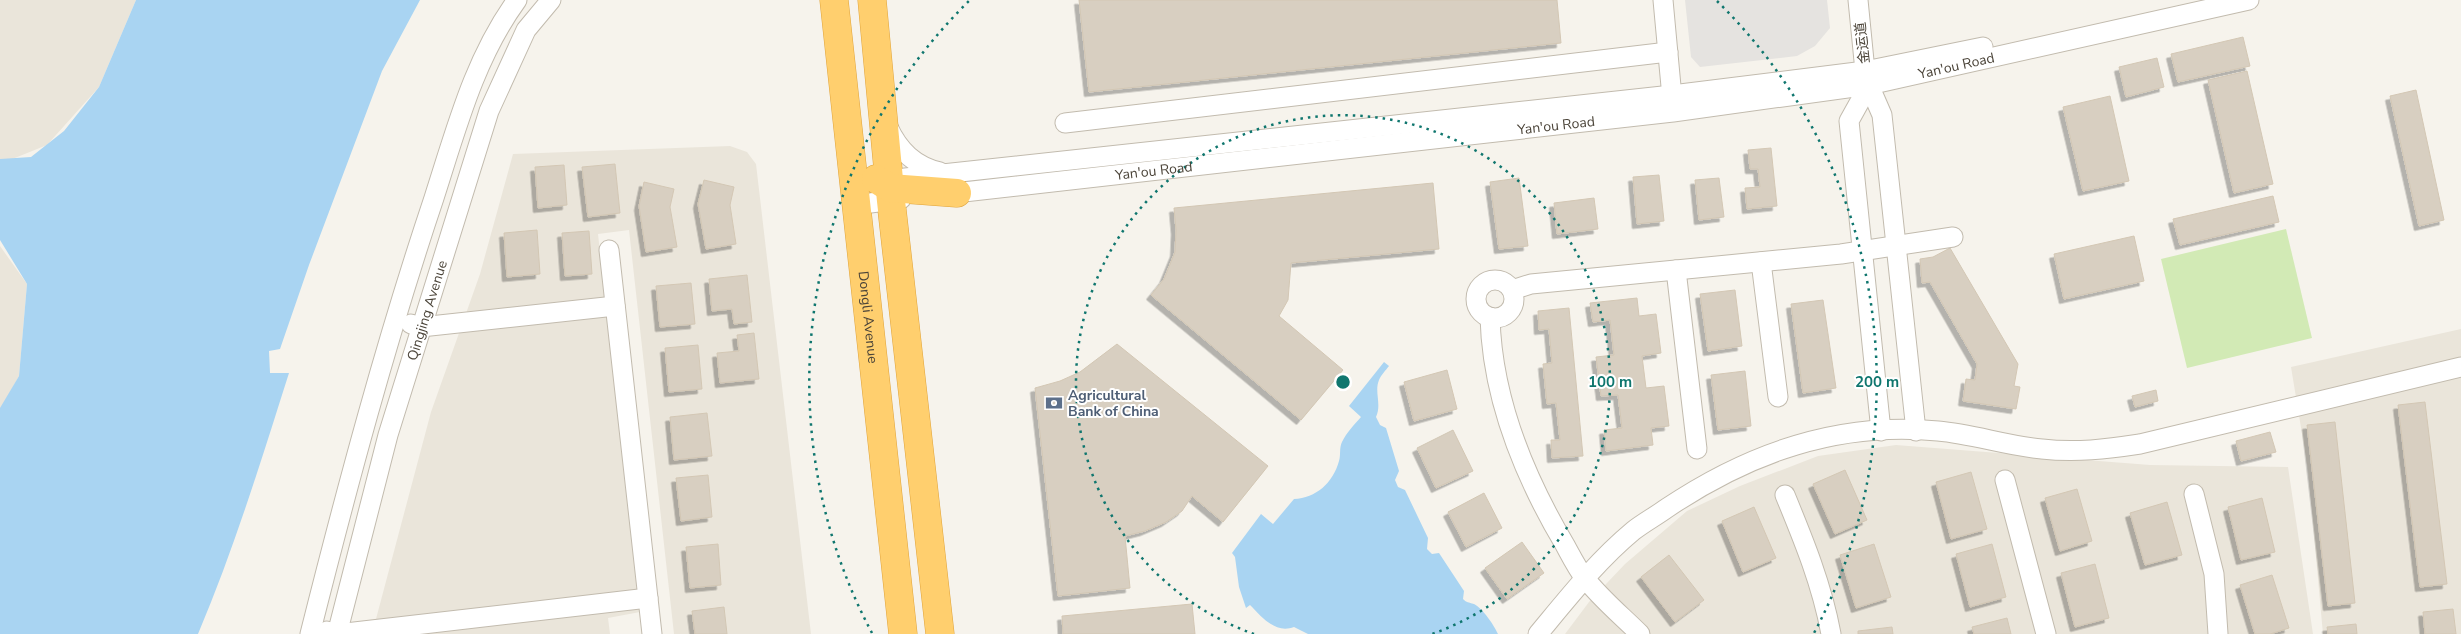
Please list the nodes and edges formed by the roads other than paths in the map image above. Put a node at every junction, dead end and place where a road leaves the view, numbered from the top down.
1 (517, 0) edge
2 (551, 0) edge
3 (834, 0) edge
4 (872, 0) edge
5 (1663, 0) edge
6 (1858, 0) edge
7 (2196, 0) edge
8 (2248, 0) edge
9 (1668, 52) junction
10 (475, 77) junction
11 (1867, 78) junction
12 (499, 87) junction
13 (1673, 104) junction
14 (883, 112) junction
15 (1065, 123) dead end
16 (956, 183) junction
17 (876, 190) junction
18 (1953, 237) dead end
19 (1896, 244) junction
20 (608, 250) dead end
21 (1862, 250) junction
22 (1761, 262) junction
23 (1676, 270) junction
24 (1512, 290) junction
25 (615, 306) junction
26 (1490, 317) junction
27 (395, 321) junction
28 (421, 326) junction
29 (2461, 367) edge
30 (1778, 397) dead end
31 (1916, 430) junction
32 (1881, 431) junction
33 (1697, 449) dead end
34 (2005, 480) dead end
35 (2194, 494) dead end
36 (1786, 496) dead end
37 (1584, 578) junction
38 (648, 598) junction
39 (311, 630) edge
40 (337, 634) edge
41 (652, 634) edge
42 (903, 634) edge
43 (940, 634) edge
44 (1538, 634) edge
45 (1640, 634) edge
46 (1831, 634) edge
47 (2046, 634) edge
48 (2218, 634) edge

1 - 10 street, Qingjing Avenue
2 - 12 street, Qingjing Avenue
3 - 17 highway
4 - 14 highway, Dongli Avenue
5 - 9 street
6 - 11 street, 金运道
7 - 11 street, Yan'ou Road
8 - 11 street, Yan'ou Road
9 - 13 street
9 - 15 street
10 - 12 street
10 - 27 street, Qingjing Avenue
11 - 13 street, Yan'ou Road
11 - 19 street, 金运道
11 - 21 street
12 - 28 street, Qingjing Avenue
13 - 16 street, Yan'ou Road
14 - 16 street, Yan'ou Road
14 - 17 highway, Dongli Avenue
16 - 17 highway
17 - 42 highway, Dongli Avenue
17 - 43 highway, Dongli Avenue
18 - 19 street
19 - 21 street
19 - 31 street, 金运道
20 - 25 street
21 - 22 street
21 - 32 street
22 - 23 street
22 - 30 street
23 - 24 street
23 - 33 street
24 - 26 street
24 - 26 street
25 - 28 street
25 - 38 street
26 - 37 street
27 - 28 street
27 - 39 street, Qingjing Avenue
28 - 40 street, Qingjing Avenue
29 - 31 street
31 - 32 street
32 - 37 street
34 - 47 street
35 - 48 street
36 - 46 street
37 - 44 street
37 - 45 street
38 - 40 street
38 - 41 street
39 - 40 street

